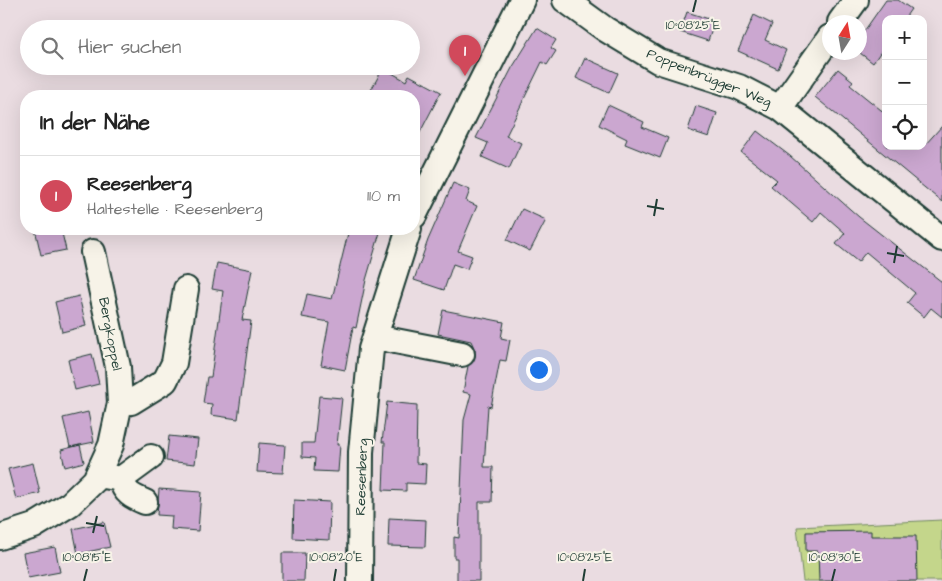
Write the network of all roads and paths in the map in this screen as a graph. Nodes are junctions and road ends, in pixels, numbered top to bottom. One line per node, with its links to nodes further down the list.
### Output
1 (522, 0): 7 (street)
2 (565, 0): 6 (street, Poppenbrügger Weg)
3 (856, 0): 4 (street)
4 (845, 15)
5 (822, 48): 6 (street)
6 (780, 108): 9 (street, Poppenbrügger Weg)
7 (420, 204)
8 (407, 235): 12 (street, Reesenberg)
9 (942, 239)
10 (93, 252): 14 (street, Bergkoppel)
11 (186, 289): 14 (street)
12 (375, 337): 13 (street); 20 (street, Reesenberg)
13 (462, 354)
14 (120, 402): 16 (street, Bergkoppel)
15 (151, 457): 17 (street)
16 (98, 475): 17 (street); 19 (street, Bergkoppel)
17 (121, 478): 18 (street)
18 (145, 502)
19 (0, 537)
20 (360, 581)

